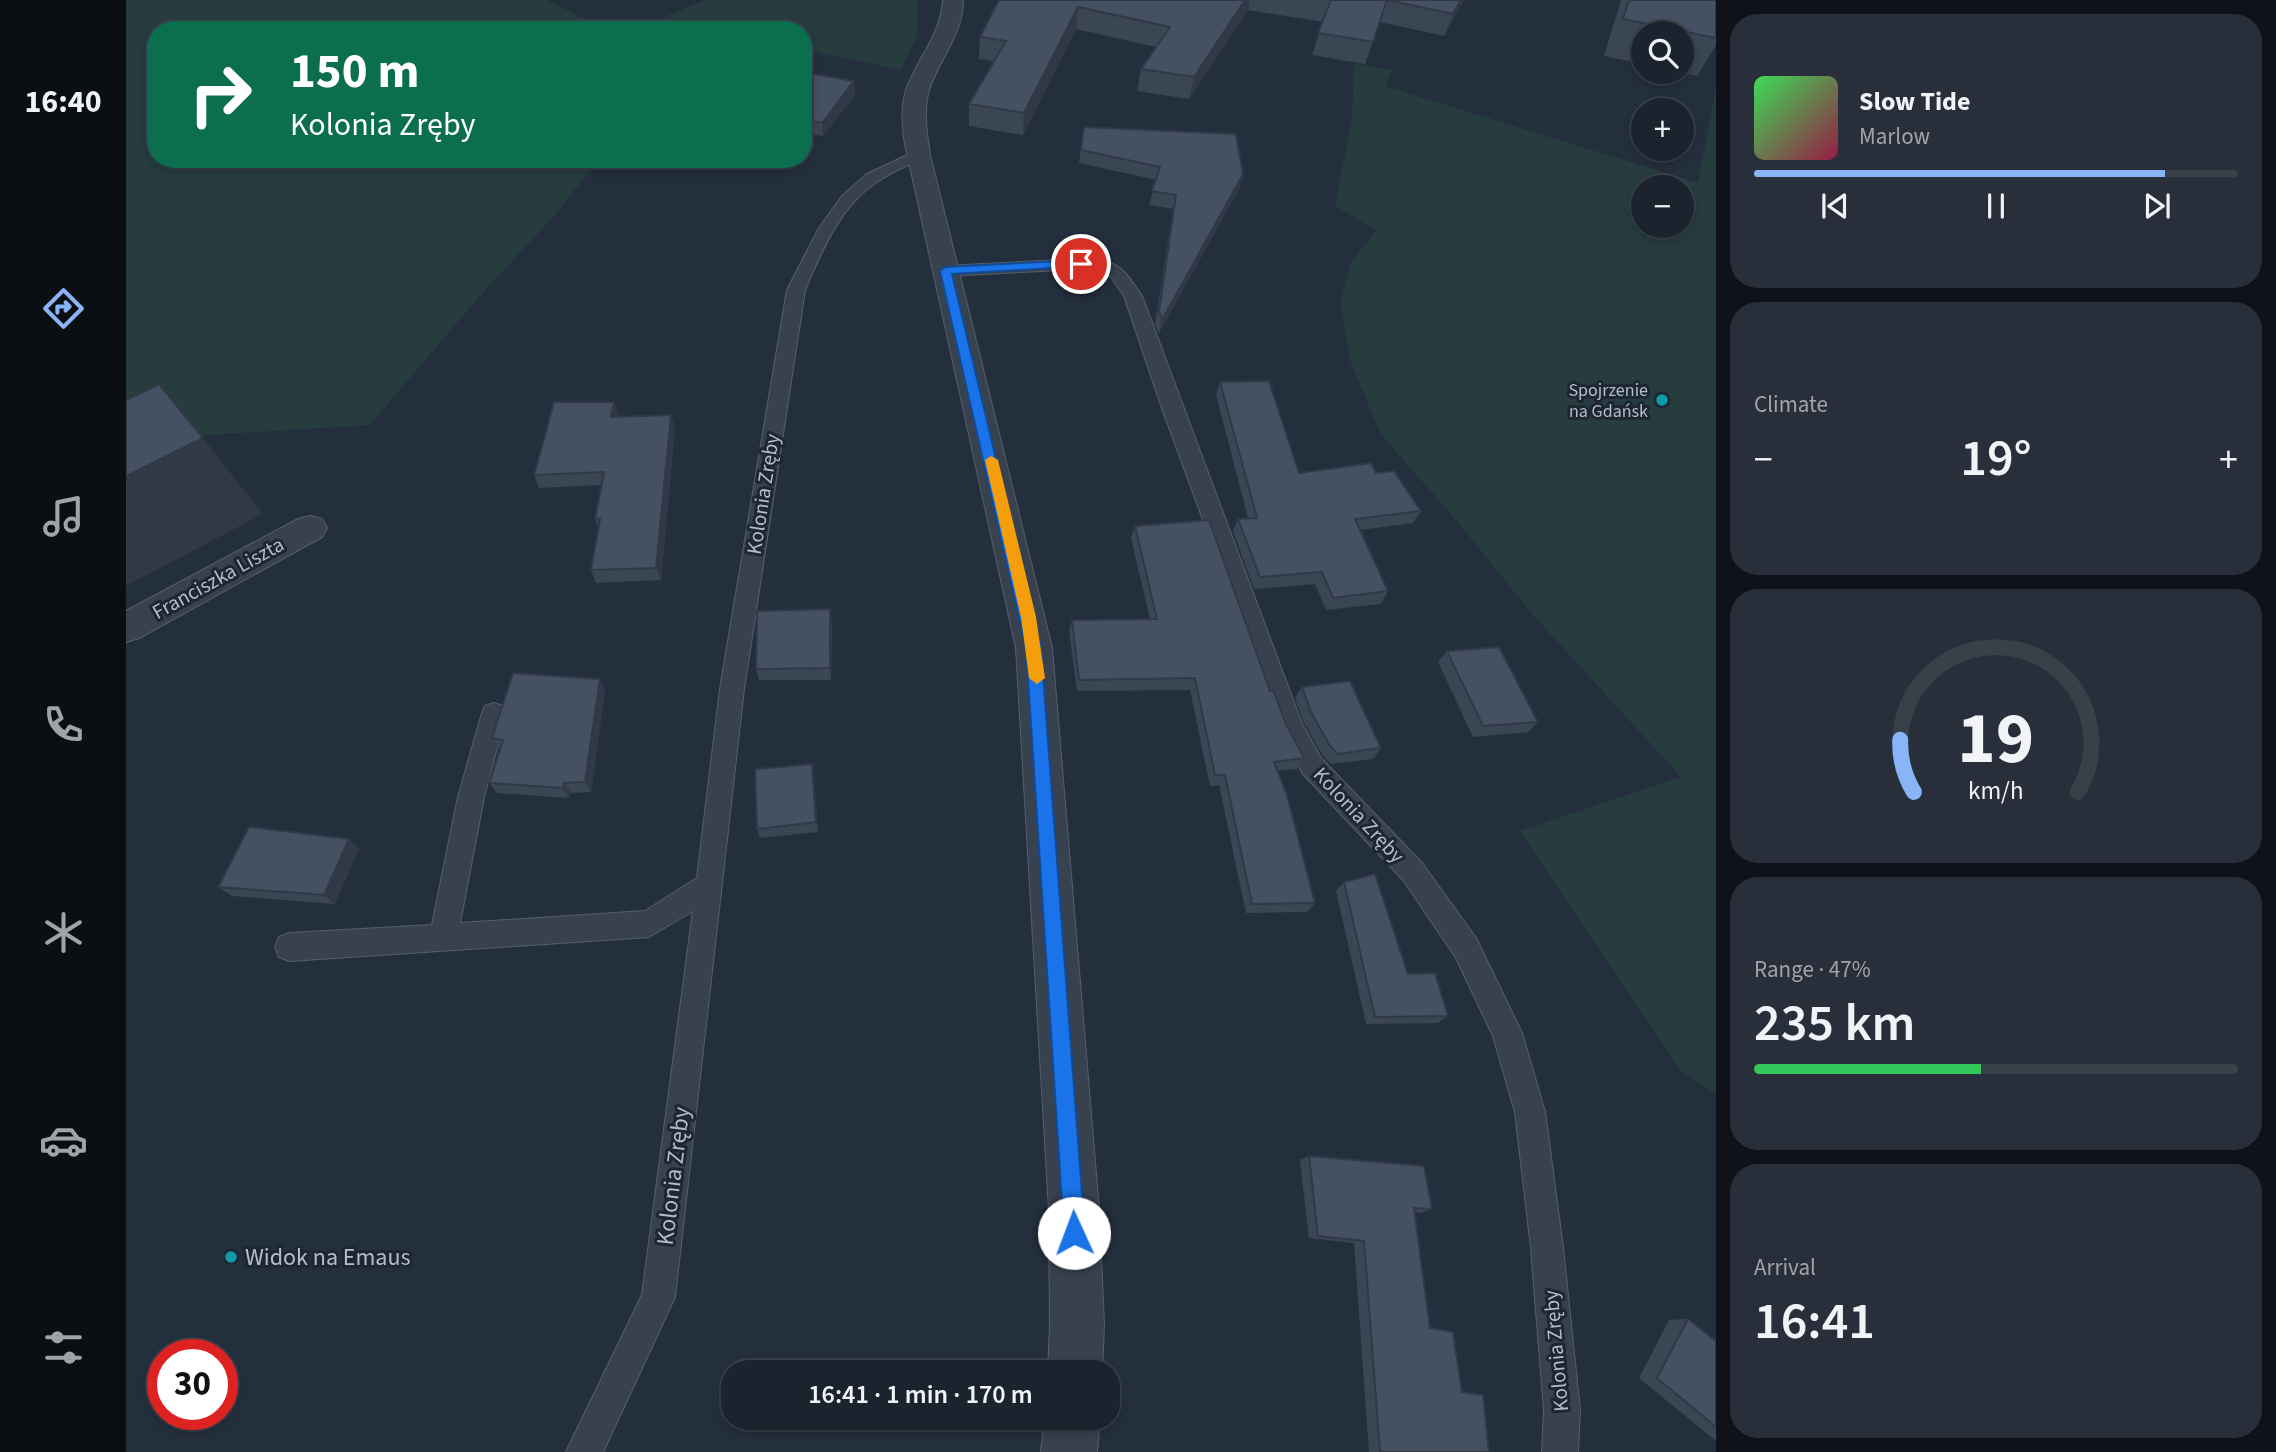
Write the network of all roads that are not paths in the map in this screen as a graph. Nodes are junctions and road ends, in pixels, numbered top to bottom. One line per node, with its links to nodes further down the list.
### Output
1 (953, 0): 2 (street)
2 (918, 155): 3 (street); 7 (lane, Kolonia Zręby)
3 (945, 271): 10 (street); 14 (lane, Kolonia Zręby)
4 (310, 528): 5 (street, Franciszka Liszta)
5 (126, 628)
6 (494, 713): 8 (lane)
7 (710, 885): 8 (lane); 12 (lane, Kolonia Zręby)
8 (443, 937): 9 (lane)
9 (289, 947)
10 (1076, 1360)
11 (1072, 1430): 13 (street)
12 (584, 1452)
13 (1069, 1452)
14 (1560, 1452)

